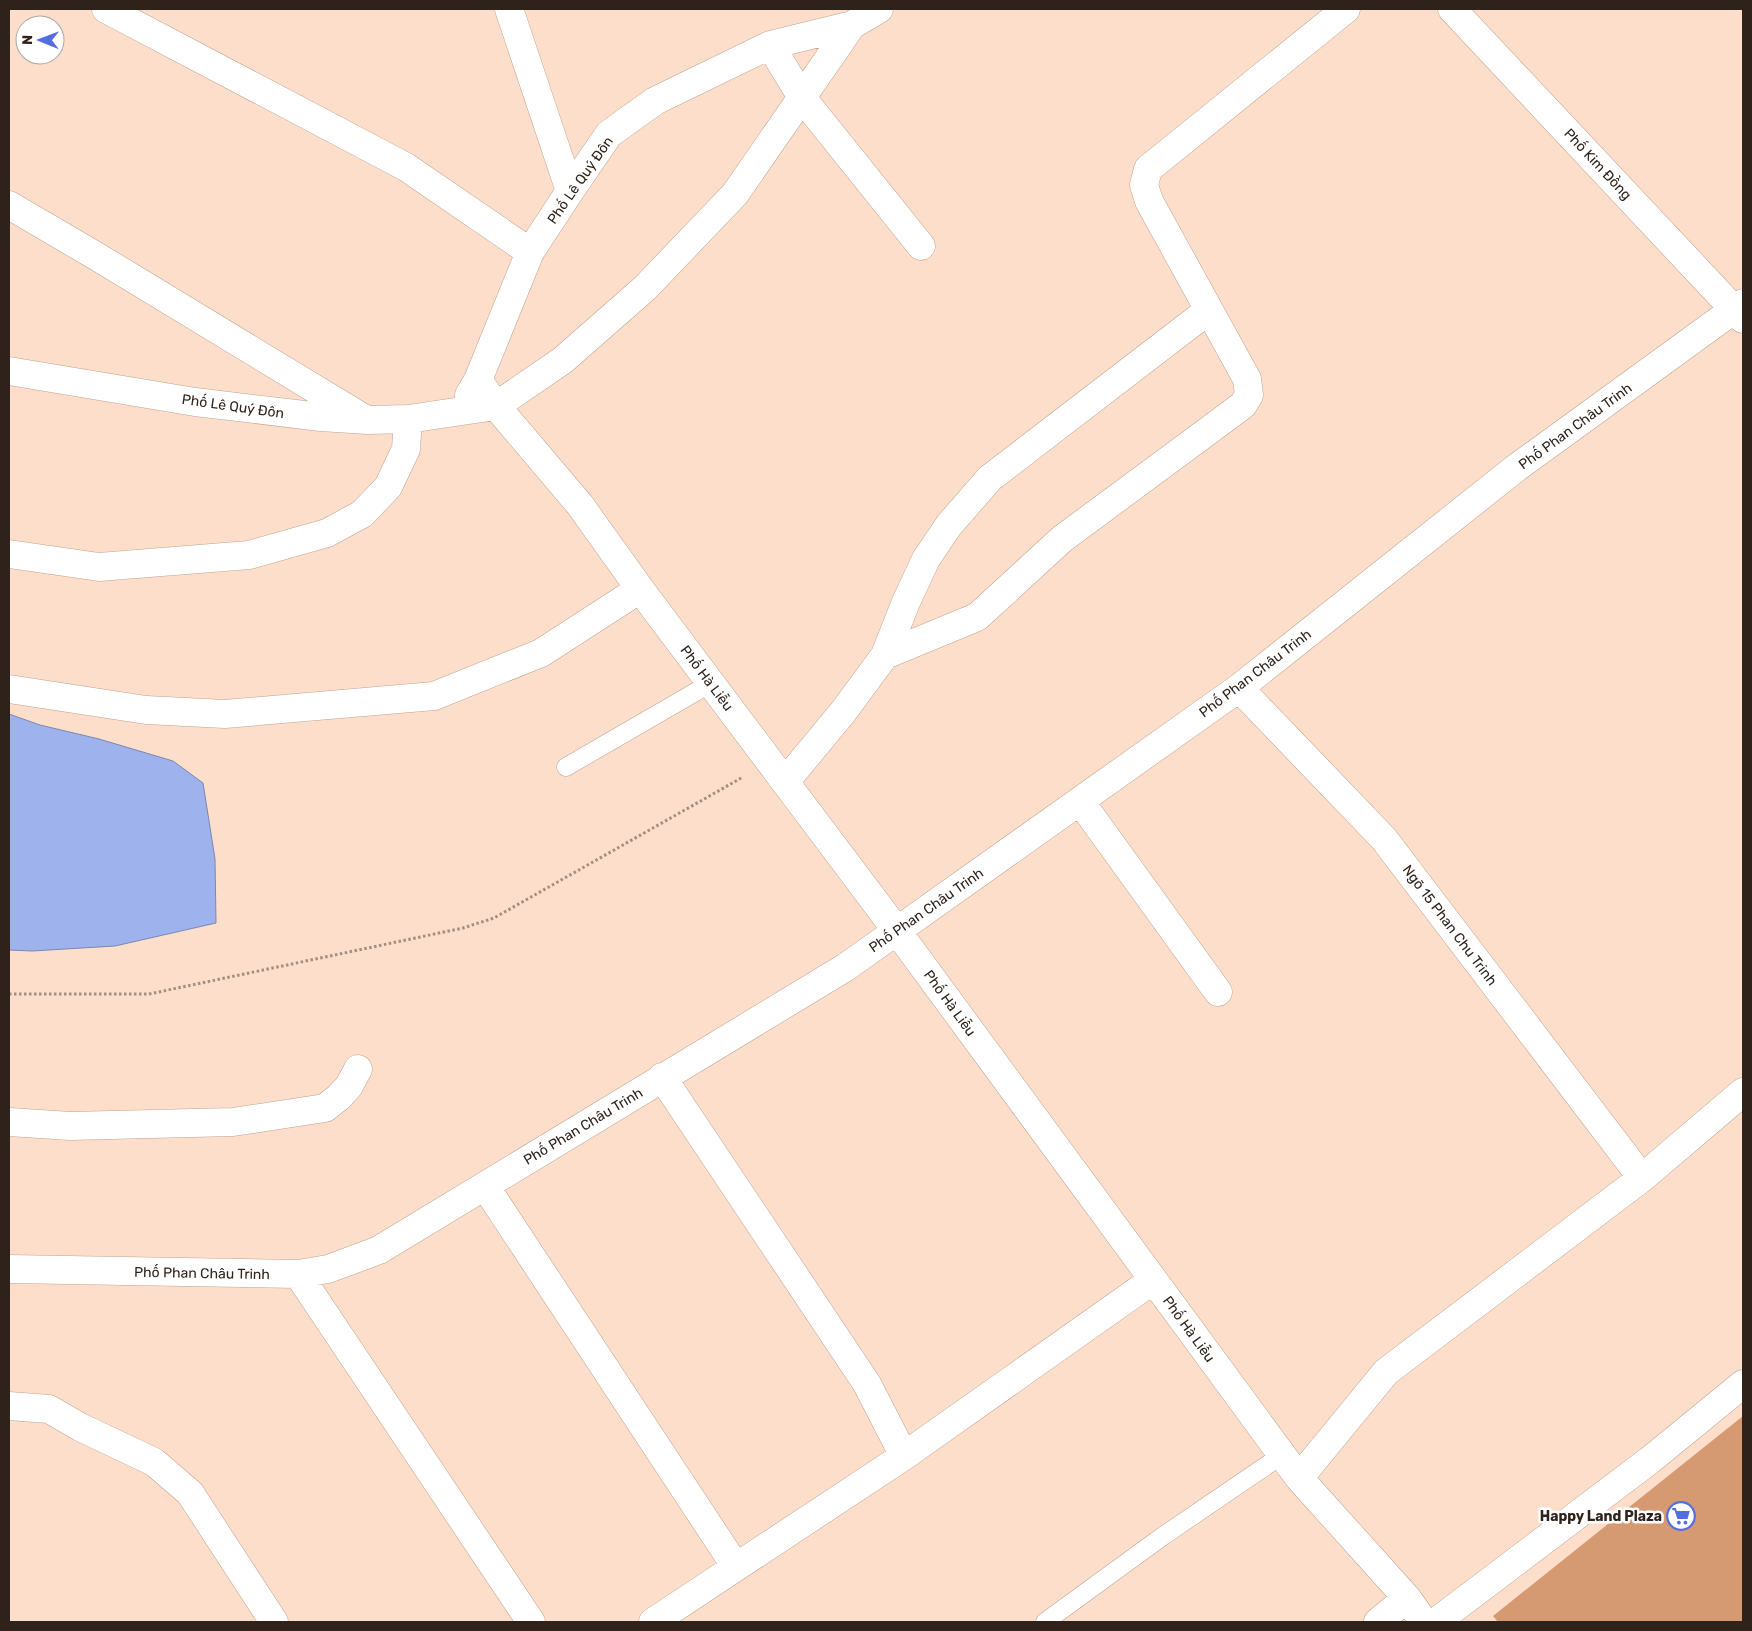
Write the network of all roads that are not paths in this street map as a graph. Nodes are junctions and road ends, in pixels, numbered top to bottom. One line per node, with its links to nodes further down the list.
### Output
1 (106, 9): 12 (street)
2 (509, 9): 9 (street)
3 (879, 9): 6 (street, Phố Lê Quý Đôn)
4 (1346, 9): 13 (street)
5 (1452, 9): 14 (street, Phố Kim Đồng)
6 (852, 25): 7 (street, Phố Lê Quý Đôn); 8 (street, Phố Lê Quý Đôn)
7 (770, 45): 8 (street); 9 (street, Phố Lê Quý Đôn)
8 (803, 99): 11 (street); 17 (street, Phố Lê Quý Đôn)
9 (570, 190): 12 (street, Phố Lê Quý Đôn)
10 (9, 205): 19 (street)
11 (920, 246)
12 (530, 252): 16 (street, Phố Lê Quý Đôn)
13 (1209, 310): 23 (street); 23 (street)
14 (1741, 311): 25 (street, Phố Phan Châu Trinh)
15 (9, 370): 19 (street, Phố Lê Quý Đôn)
16 (478, 380): 17 (street, Phố Hà Liễu); 18 (street, Phố Lê Quý Đôn)
17 (496, 406): 18 (street, Phố Lê Quý Đôn); 22 (street, Phố Hà Liễu)
18 (459, 412): 20 (street, Phố Lê Quý Đôn)
19 (367, 420): 20 (street, Phố Lê Quý Đôn)
20 (408, 420): 21 (street)
21 (9, 554)
22 (640, 589): 24 (street, Phố Hà Liễu); 26 (street)
23 (885, 655): 28 (street)
24 (711, 683): 27 (lane); 28 (street, Phố Hà Liễu)
25 (1239, 688): 29 (street, Phố Phan Châu Trinh); 36 (street, Ngõ 15 Phan Chu Trinh)
26 (9, 689)
27 (566, 767)
28 (778, 772): 30 (street, Phố Hà Liễu)
29 (1080, 801): 30 (street, Phố Phan Châu Trinh); 31 (street)
30 (897, 931): 33 (street, Phố Phan Châu Trinh); 40 (street, Phố Hà Liễu)
31 (1218, 992)
32 (358, 1069): 35 (street)
33 (662, 1077): 37 (street, Phố Phan Châu Trinh); 44 (street)
34 (1743, 1092): 36 (street)
35 (9, 1122)
36 (1642, 1178): 45 (street)
37 (485, 1186): 39 (street, Phố Phan Châu Trinh); 46 (street)
38 (9, 1269): 39 (street, Phố Phan Châu Trinh)
39 (298, 1274): 49 (street)
40 (1153, 1280): 43 (street, Phố Hà Liễu); 44 (street)
41 (1743, 1384): 54 (street)
42 (9, 1406): 48 (street)
43 (1282, 1455): 45 (street, Phố Hà Liễu); 51 (lane)
44 (904, 1456): 46 (street)
45 (1299, 1478): 47 (street, Phố Hà Liễu)
46 (736, 1567): 50 (street)
47 (1407, 1598): 52 (street); 53 (street, Phố Hà Liễu)
48 (274, 1622)
49 (531, 1622)
50 (653, 1622)
51 (1045, 1622)
52 (1378, 1622)
53 (1424, 1622)
54 (1436, 1622)

